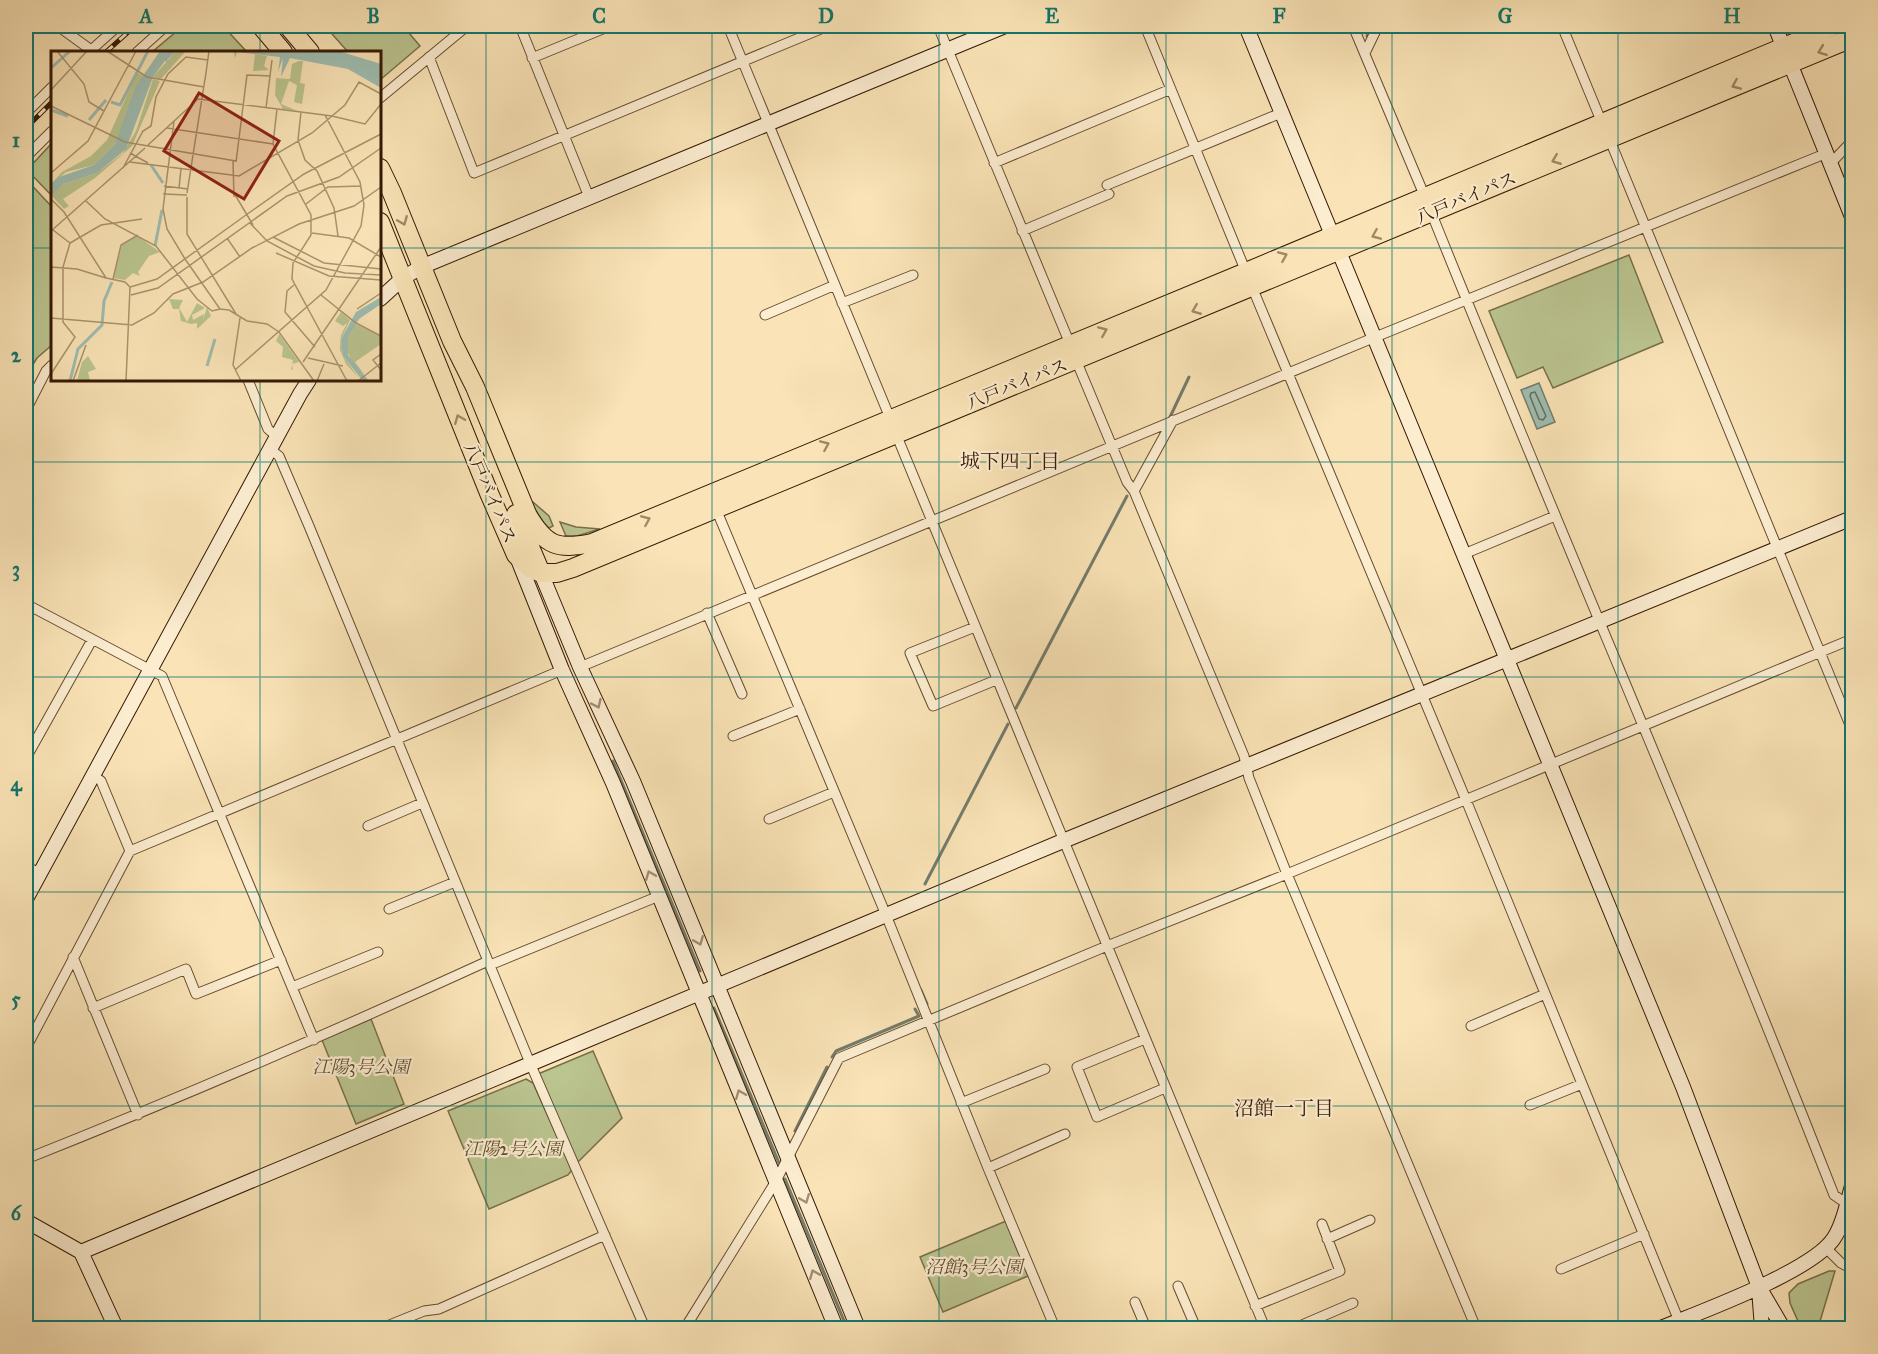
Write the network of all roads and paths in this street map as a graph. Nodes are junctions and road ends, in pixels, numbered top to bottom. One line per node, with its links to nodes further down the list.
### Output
1 (58, 26): 23 (street)
2 (118, 26): 23 (street)
3 (166, 26): 24 (street)
4 (261, 26): 25 (highway)
5 (288, 26): 26 (highway)
6 (467, 26): 28 (street)
7 (520, 26): 29 (street)
8 (610, 26): 29 (street)
9 (728, 26): 30 (street)
10 (828, 26): 30 (street)
11 (938, 26): 22 (street)
12 (1005, 26): 22 (street)
13 (1145, 26): 33 (street)
14 (1246, 26): 37 (street)
15 (1353, 26): 27 (street)
16 (1378, 26): 27 (street)
17 (1562, 26): 39 (street)
18 (1775, 26): 21 (street)
19 (1834, 26): 21 (highway, 八戸バイパス)
20 (1852, 38): 31 (highway, 八戸バイパス, one-way to 31)
21 (1783, 46): 31 (street); 39 (highway, 八戸バイパス)
22 (948, 50): 38 (street); 46 (street)
23 (90, 51)
24 (137, 51)
25 (282, 51)
26 (309, 51)
27 (1365, 53): 49 (street)
28 (429, 57): 34 (street); 41 (street)
29 (532, 57): 41 (street)
30 (743, 61): 38 (street); 41 (street)
31 (1790, 63): 39 (highway, 八戸バイパス, one-way to 39); 45 (street)
32 (51, 88): 35 (street)
33 (1171, 89): 43 (street); 46 (street)
34 (381, 97)
35 (29, 103): 36 (street)
36 (26, 113)
37 (1281, 113): 43 (street); 54 (street)
38 (769, 123): 48 (street); 59 (street)
39 (1606, 130): 49 (highway, 八戸バイパス); 52 (street)
40 (51, 132): 44 (street)
41 (563, 136): 48 (street)
42 (1852, 141): 45 (street)
43 (1196, 148): 53 (street); 58 (street)
44 (26, 157)
45 (1829, 158): 50 (street); 52 (street)
46 (994, 163): 53 (street)
47 (381, 170): 55 (highway, 八戸バイパス, one-way to 55)
48 (589, 197): 55 (street)
49 (1428, 205): 54 (highway, 八戸バイパス); 61 (street)
50 (1852, 217)
51 (381, 224): 57 (highway, 八戸バイパス)
52 (1646, 227): 61 (street); 82 (street)
53 (1022, 231): 66 (street)
54 (1336, 243): 58 (highway, 八戸バイパス); 64 (street)
55 (421, 267): 57 (street); 65 (highway, 八戸バイパス)
56 (913, 275): 62 (street)
57 (403, 278): 60 (street); 84 (highway, 八戸バイパス, one-way to 57)
58 (1249, 280): 66 (highway, 八戸バイパス); 68 (street)
59 (835, 285): 62 (street); 63 (street)
60 (382, 294)
61 (1467, 300): 64 (street); 78 (street)
62 (842, 303): 73 (street)
63 (765, 315)
64 (1373, 338): 68 (street); 83 (street)
65 (452, 341): 81 (highway, 八戸バイパス); 86 (highway)
66 (1073, 352): 73 (highway, 八戸バイパス); 75 (street)
67 (51, 366): 71 (street)
68 (1288, 373): 72 (street); 102 (street)
69 (248, 381): 74 (street)
70 (308, 381): 74 (street)
71 (26, 410)
72 (1173, 420): 75 (street); 76 (street)
73 (893, 426): 77 (highway, 八戸バイパス); 80 (street); 81 (highway, 八戸バイパス, one-way to 73)
74 (274, 443): 98 (street); 108 (street)
75 (1112, 446): 76 (street); 80 (street)
76 (1134, 491): 111 (street)
77 (716, 509): 85 (highway, 八戸バイパス); 87 (street)
78 (1555, 516): 83 (street); 91 (street)
79 (1852, 518): 82 (street)
80 (931, 520): 87 (street); 92 (street)
81 (591, 543): 86 (highway)
82 (1778, 549): 91 (street); 95 (street)
83 (1464, 554): 96 (street)
84 (516, 555): 86 (highway, 八戸バイパス); 99 (street)
85 (573, 568): 86 (highway, 八戸バイパス); 89 (street)
86 (541, 573): 89 (street); 103 (street)
87 (752, 594): 90 (street); 104 (street)
88 (26, 604): 94 (street)
89 (558, 611): 97 (street)
90 (707, 613): 97 (street); 101 (street)
91 (1598, 622): 96 (street); 105 (street)
92 (975, 627): 100 (street); 100 (street)
93 (1852, 639): 95 (street)
94 (92, 640): 98 (street); 109 (street)
95 (1820, 652): 105 (street); 106 (street)
96 (1508, 660): 102 (street); 110 (street)
97 (580, 667): 134 (street, one-way to 134)
98 (151, 670): 112 (street); 116 (street)
99 (562, 670): 103 (street); 108 (street)
100 (996, 680): 119 (street)
101 (742, 694)
102 (1421, 694): 111 (street); 114 (street)
103 (575, 700): 125 (street, one-way to 103)
104 (800, 709): 107 (street); 113 (street)
105 (1642, 726): 110 (street); 157 (street)
106 (1852, 730)
107 (733, 736)
108 (396, 741): 115 (street); 116 (street)
109 (26, 758)
110 (1551, 764): 114 (street); 169 (street)
111 (1246, 766): 119 (street); 123 (street)
112 (93, 775): 120 (street); 122 (street)
113 (834, 792): 117 (street); 128 (street)
114 (1466, 800): 123 (street); 137 (street)
115 (422, 803): 118 (street); 124 (street)
116 (219, 813): 120 (street); 132 (street)
117 (770, 819)
118 (368, 826)
119 (1064, 841): 128 (street); 129 (street)
120 (130, 851): 131 (street)
121 (26, 866): 122 (street)
122 (39, 873): 126 (street)
123 (1287, 874): 129 (street); 185 (street)
124 (454, 882): 127 (street); 133 (street)
125 (659, 896): 133 (street); 136 (street)
126 (26, 898)
127 (389, 909)
128 (886, 915): 134 (street); 139 (street)
129 (1107, 946): 139 (street); 141 (street)
130 (378, 952): 135 (street)
131 (73, 957): 138 (street); 143 (street)
132 (281, 960): 135 (street); 138 (street)
133 (489, 963): 142 (street); 144 (street)
134 (717, 986): 136 (street); 152 (street)
135 (292, 987): 142 (street)
136 (698, 993): 144 (street); 155 (street, one-way to 136)
137 (1545, 994): 140 (street); 146 (street)
138 (93, 1008): 150 (street)
139 (928, 1021): 148 (street); 152 (street)
140 (1471, 1026)
141 (1145, 1039): 147 (street); 147 (street)
142 (314, 1040): 150 (street)
143 (26, 1048)
144 (530, 1063): 162 (street); 165 (street)
145 (1045, 1069): 148 (street)
146 (1582, 1084): 149 (street); 161 (street)
147 (1165, 1088): 172 (street)
148 (961, 1103): 154 (street)
149 (1530, 1105)
150 (138, 1115): 153 (street)
151 (1065, 1134): 154 (street)
152 (788, 1157): 155 (street); 179 (street, one-way to 179)
153 (26, 1159)
154 (987, 1167): 180 (street)
155 (776, 1181): 177 (street); 178 (street, one-way to 155)
156 (1852, 1186): 157 (street)
157 (1847, 1204): 164 (street)
158 (1370, 1220): 163 (street)
159 (26, 1221): 165 (street)
160 (1322, 1224): 163 (street)
161 (1644, 1234): 166 (street); 173 (street)
162 (605, 1235): 175 (street); 176 (street)
163 (1328, 1239): 172 (street)
164 (1826, 1248): 167 (street); 169 (street)
165 (81, 1252): 174 (street)
166 (1562, 1269)
167 (1852, 1269)
168 (1178, 1286): 182 (street)
169 (1759, 1287): 173 (street); 187 (street); 188 (street)
170 (1135, 1302): 181 (street)
171 (1353, 1304): 184 (street)
172 (1256, 1306): 183 (street)
173 (1679, 1321): 186 (street)
174 (116, 1329)
175 (382, 1329)
176 (645, 1329)
177 (685, 1329)
178 (836, 1329)
179 (858, 1329)
180 (1055, 1329)
181 (1146, 1329)
182 (1196, 1329)
183 (1265, 1329)
184 (1295, 1329)
185 (1476, 1329)
186 (1661, 1329)
187 (1762, 1329)
188 (1783, 1329)

